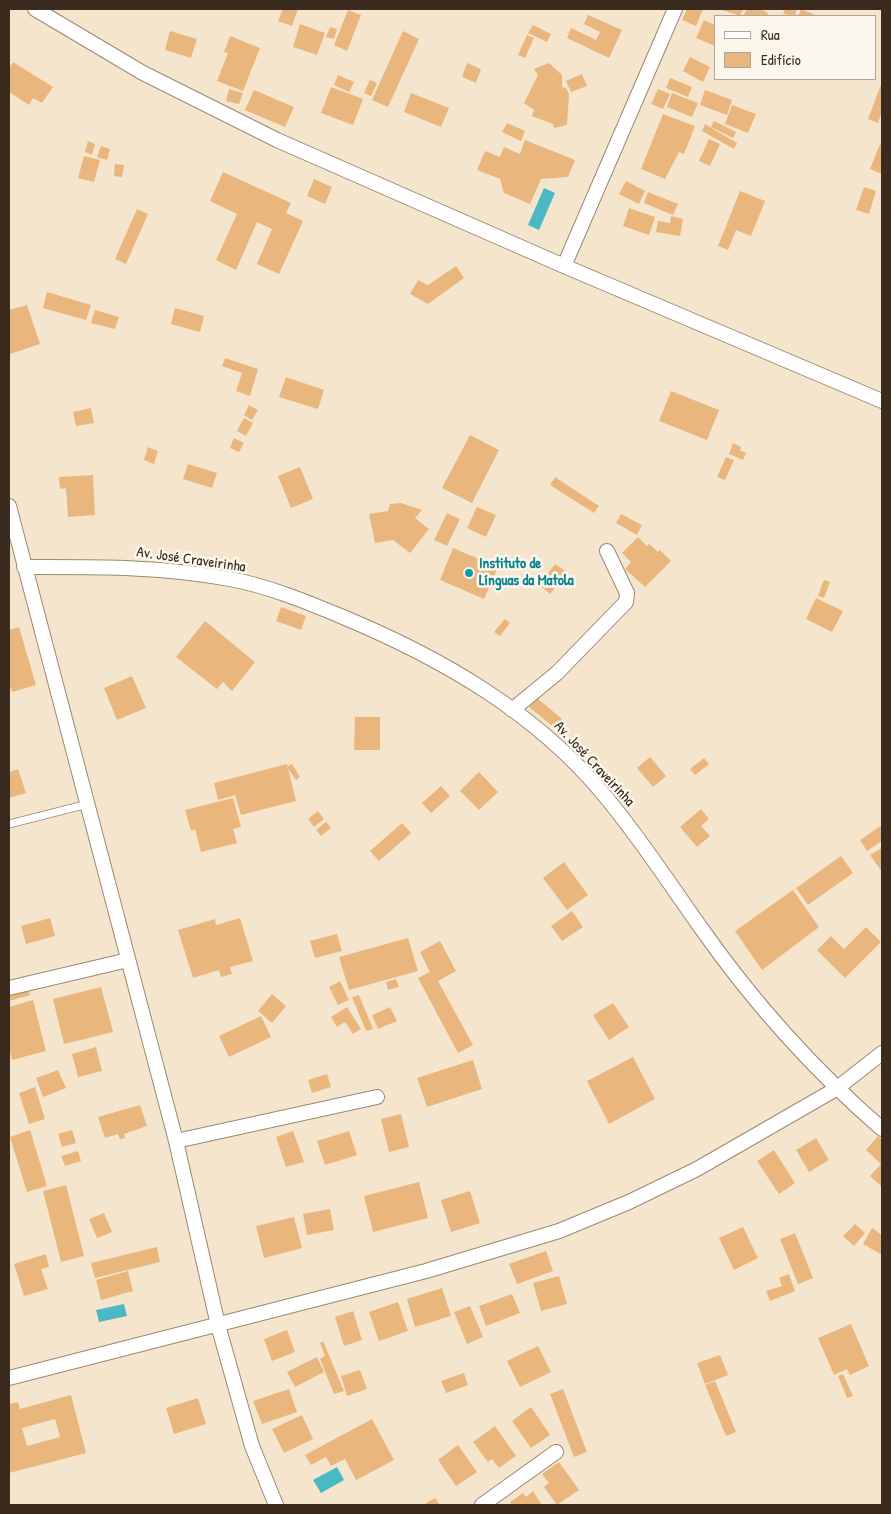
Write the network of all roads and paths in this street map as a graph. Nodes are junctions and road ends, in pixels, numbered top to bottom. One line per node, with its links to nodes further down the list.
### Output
1 (35, 9): 3 (street)
2 (675, 9): 3 (street)
3 (564, 266): 4 (street)
4 (882, 401)
5 (9, 506): 7 (street)
6 (607, 551): 8 (street)
7 (24, 567): 8 (street, Av. José Craveirinha); 9 (street)
8 (512, 710): 14 (street, Av. José Craveirinha)
9 (89, 804): 10 (lane); 11 (street)
10 (9, 824)
11 (128, 960): 12 (street); 17 (street)
12 (9, 988)
13 (882, 1053): 14 (street)
14 (836, 1089): 16 (street, Av. José Craveirinha); 18 (street)
15 (377, 1097): 17 (street)
16 (882, 1129)
17 (176, 1141): 18 (street)
18 (218, 1325): 19 (street); 21 (street)
19 (9, 1378)
20 (556, 1452): 22 (street)
21 (276, 1505)
22 (482, 1505)

